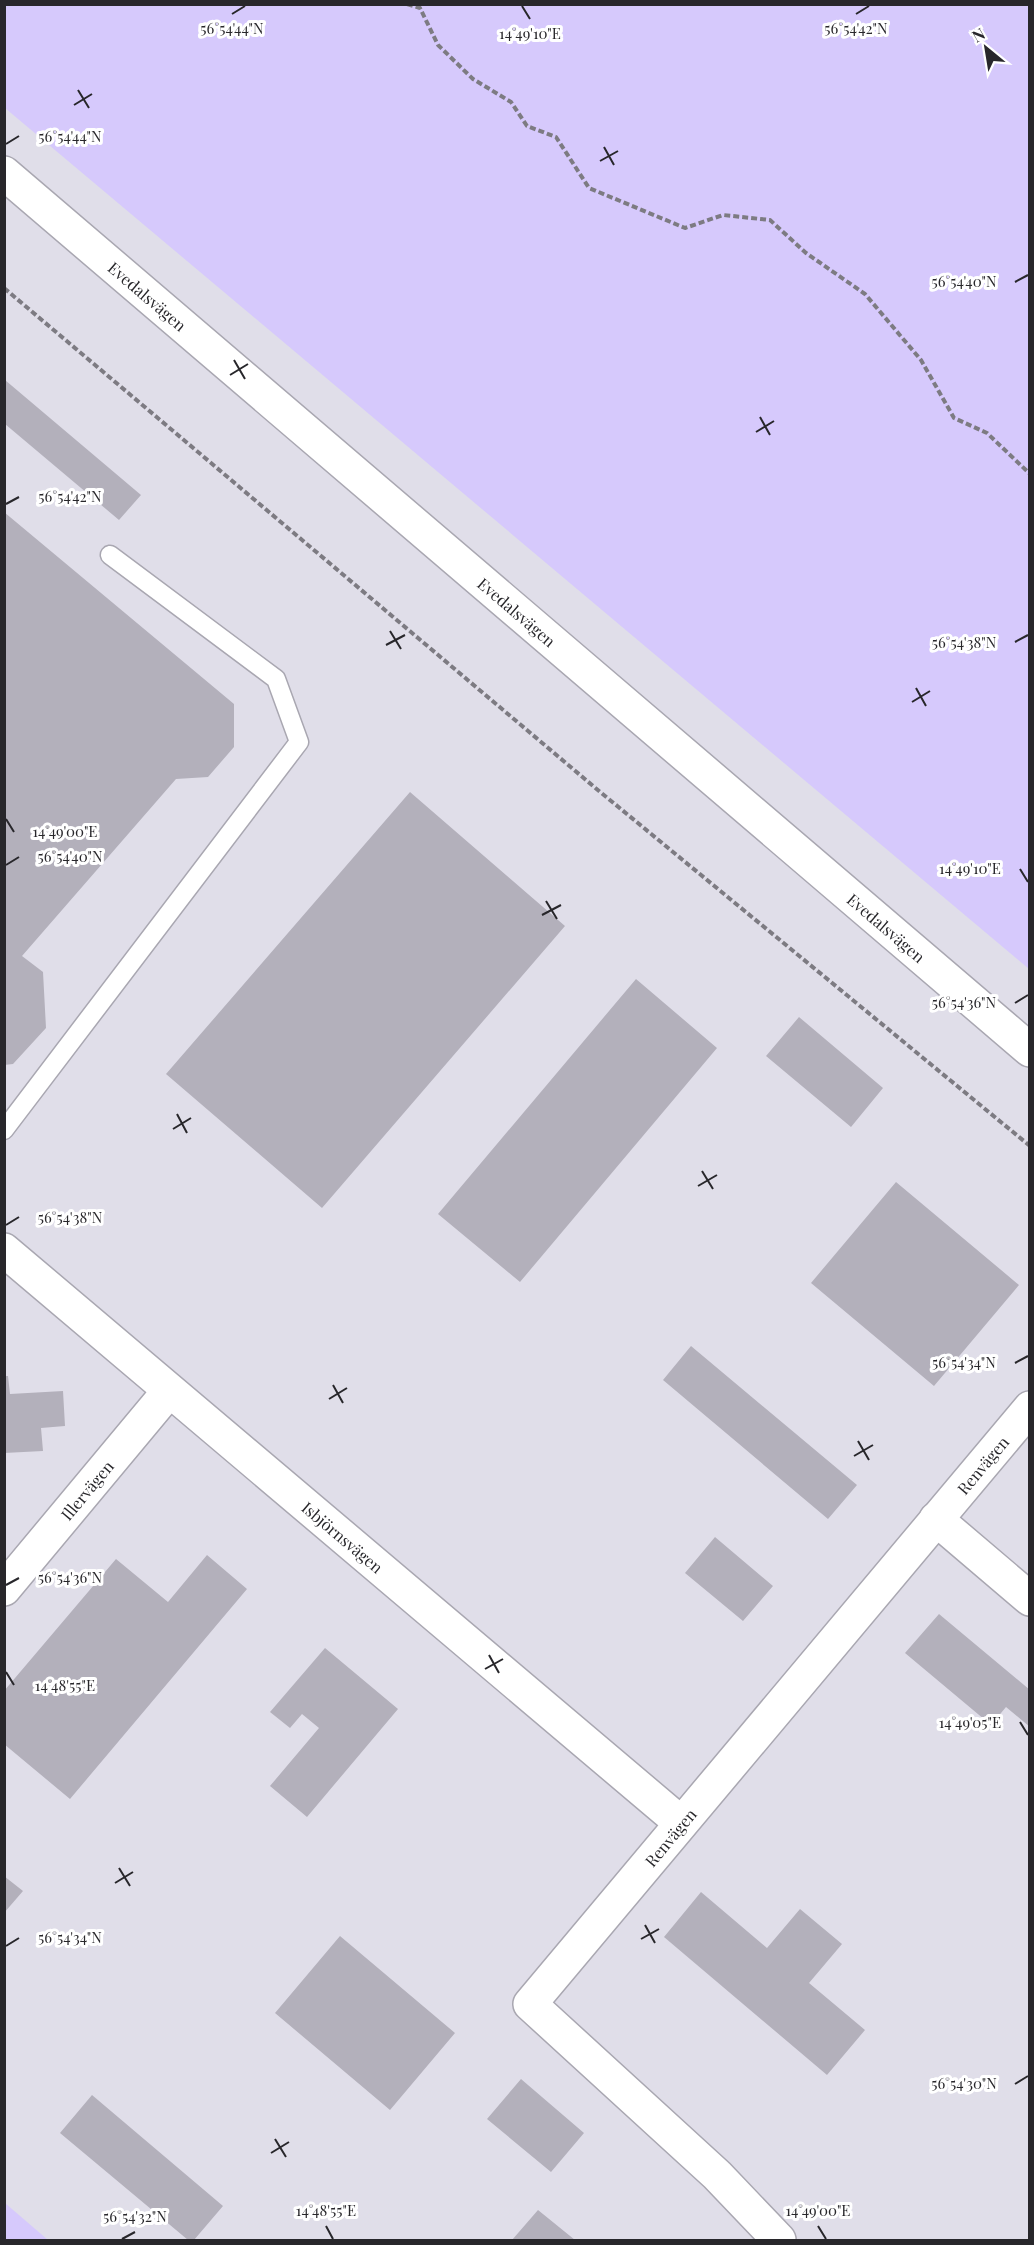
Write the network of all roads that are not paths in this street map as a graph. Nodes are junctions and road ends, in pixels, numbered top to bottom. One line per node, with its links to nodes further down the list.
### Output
1 (4, 173): 3 (street, Evedalsvägen)
2 (111, 555): 4 (lane)
3 (1029, 1050)
4 (4, 1130)
5 (4, 1251): 6 (street, Isbjörnsvägen)
6 (169, 1391): 9 (street, Illervägen); 11 (street, Isbjörnsvägen)
7 (1029, 1408): 8 (street, Renvägen)
8 (936, 1519): 10 (street); 11 (street, Renvägen)
9 (4, 1589)
10 (1029, 1599)
11 (681, 1823): 12 (street, Renvägen)
12 (779, 2241)

